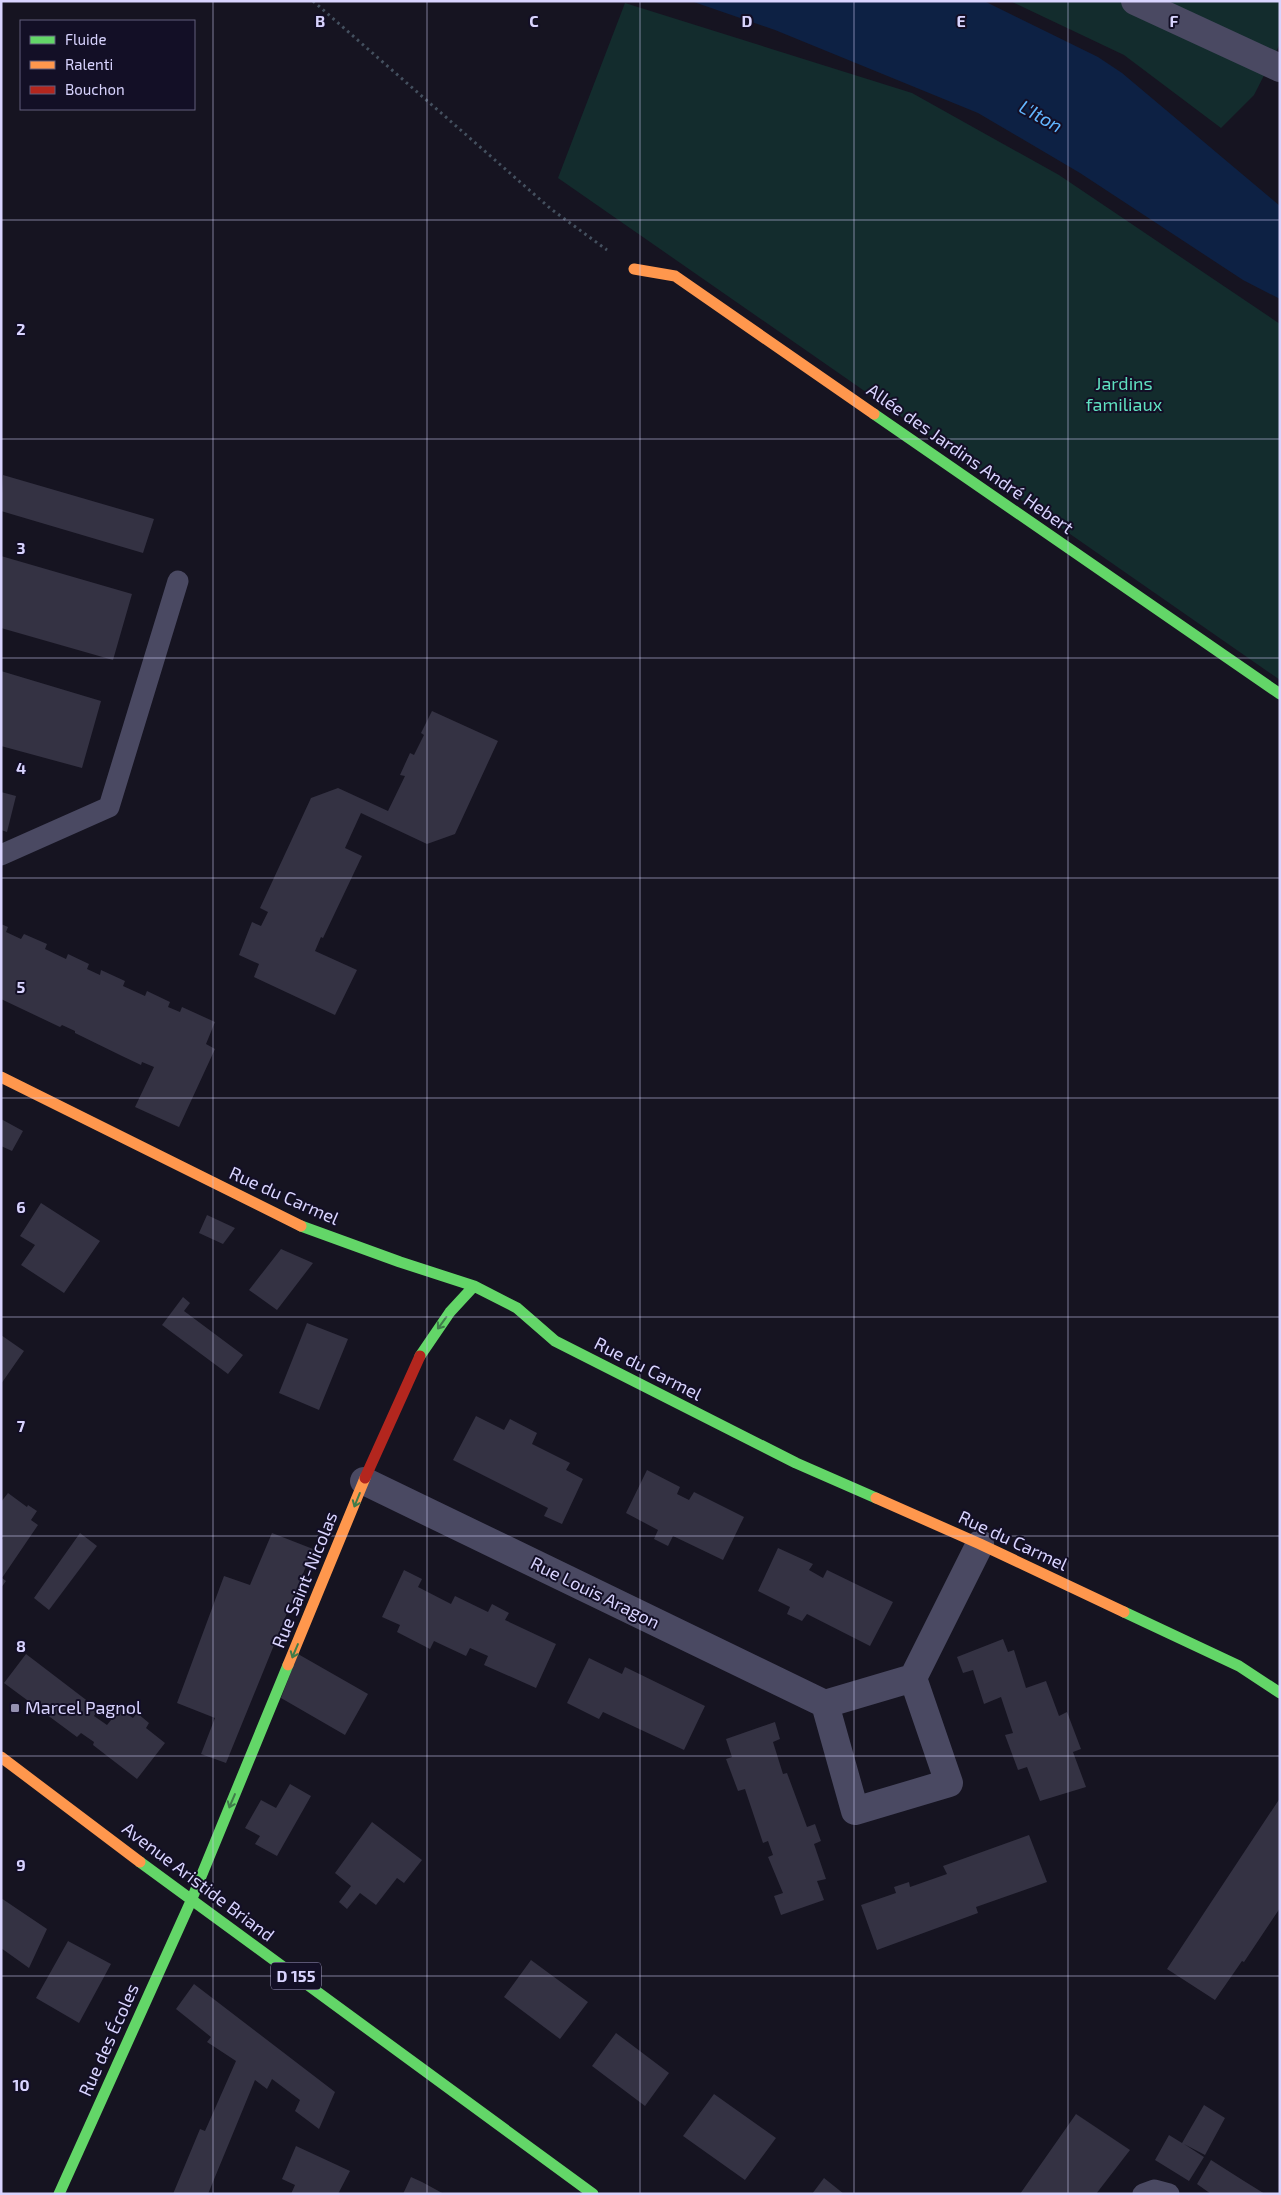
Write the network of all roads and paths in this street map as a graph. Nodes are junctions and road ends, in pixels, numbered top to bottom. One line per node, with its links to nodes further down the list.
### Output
1 (312, 1): 4 (path)
2 (1135, 1): 3 (street)
3 (1280, 68)
4 (634, 269): 6 (street, Allée des Jardins André Hebert)
5 (178, 582): 7 (lane)
6 (1280, 694)
7 (1, 855)
8 (1, 1077): 9 (street, Rue du Carmel)
9 (474, 1286): 10 (street, Rue Saint-Nicolas, one-way to 10); 11 (street, Rue du Carmel)
10 (364, 1481): 14 (street, Rue Louis Aragon); 16 (street, Rue Saint-Nicolas, one-way to 16)
11 (980, 1544): 12 (street); 13 (street, Rue du Carmel)
12 (914, 1678): 14 (street); 14 (street)
13 (1280, 1694)
14 (826, 1704)
15 (1, 1757): 16 (street, Avenue Aristide Briand / D 155)
16 (191, 1901): 17 (street, Rue des Écoles); 18 (street, Avenue Aristide Briand / D 155)
17 (59, 2194)
18 (593, 2194)
19 (1143, 2194): 20 (lane)
20 (1169, 2194)

